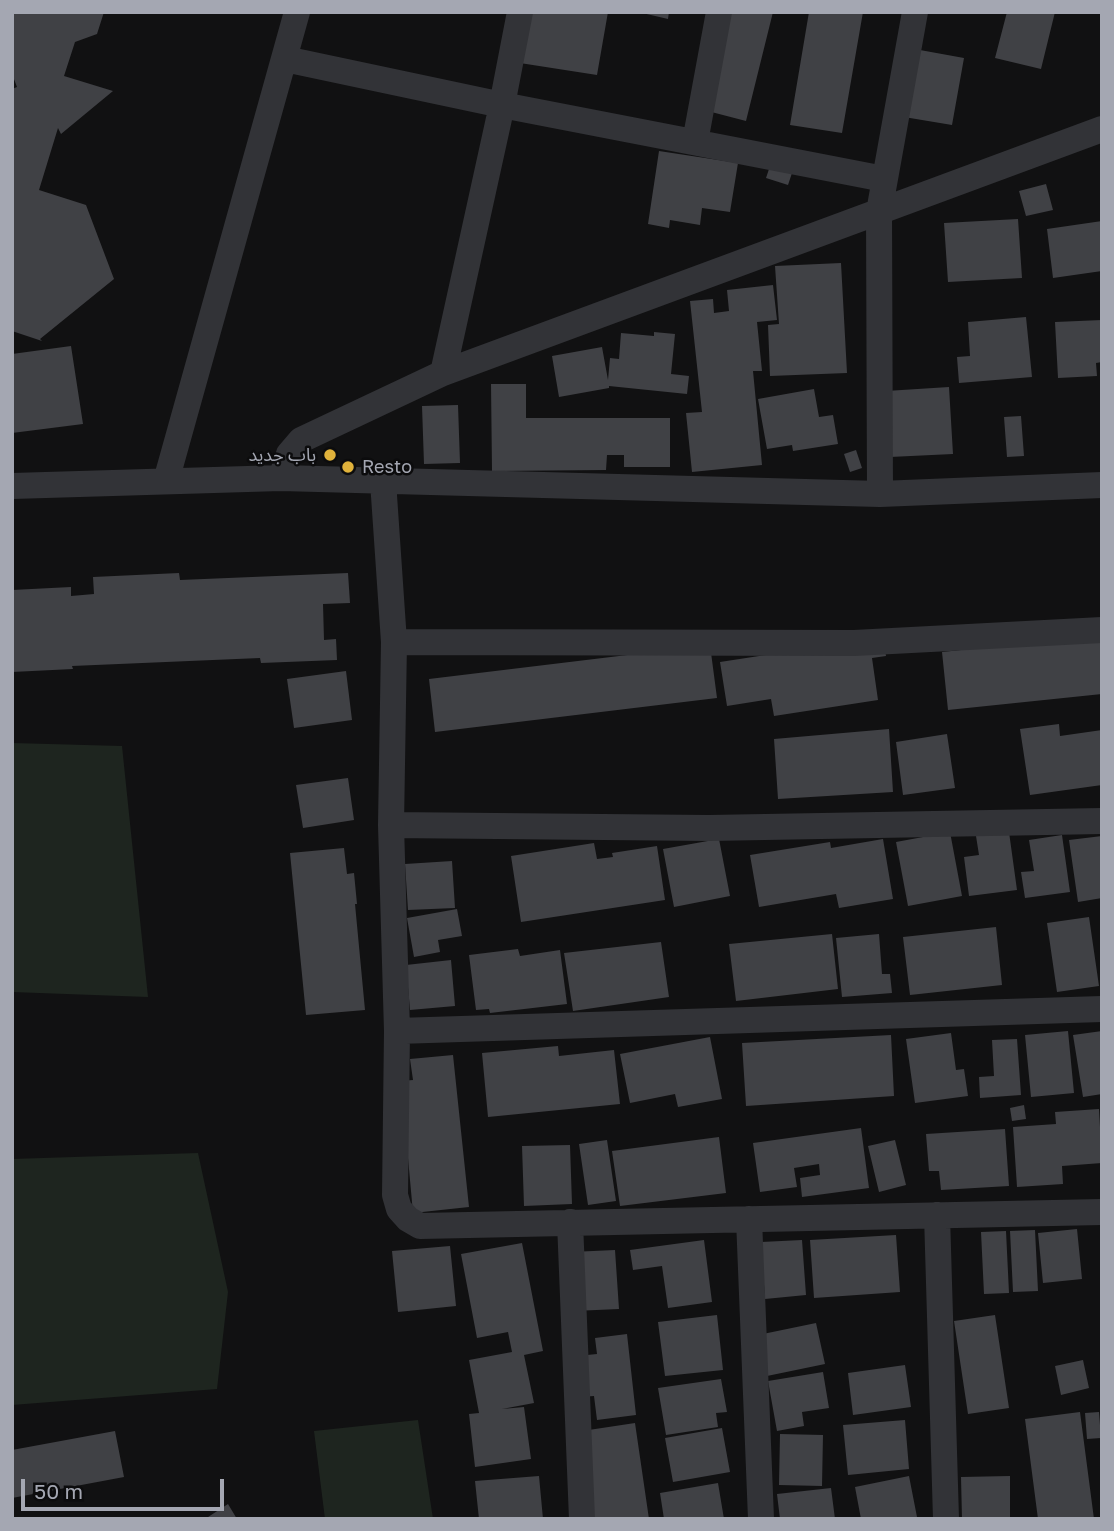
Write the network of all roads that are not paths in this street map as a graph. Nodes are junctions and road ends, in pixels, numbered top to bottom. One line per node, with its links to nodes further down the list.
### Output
1 (296, 12): 5 (street)
2 (520, 12): 6 (street)
3 (719, 12): 8 (street)
4 (915, 12): 9 (street)
5 (285, 59): 6 (street); 13 (street)
6 (502, 105): 8 (street); 11 (street)
7 (1102, 130): 10 (street)
8 (695, 142): 9 (street)
9 (884, 178): 10 (street)
10 (879, 212): 11 (street); 17 (street)
11 (443, 373): 12 (street)
12 (281, 478): 13 (street); 14 (street)
13 (166, 481): 16 (street)
14 (383, 481): 17 (street); 19 (street)
15 (1102, 485): 17 (street)
16 (12, 486)
17 (880, 494)
18 (1102, 630): 19 (street)
19 (394, 642): 21 (street)
20 (1102, 821): 21 (street)
21 (391, 825): 23 (street)
22 (1102, 1009): 23 (street)
23 (397, 1031): 27 (street)
24 (1102, 1212): 25 (street)
25 (937, 1215): 26 (street); 30 (street)
26 (749, 1219): 27 (street); 29 (street)
27 (570, 1222): 28 (street)
28 (582, 1519)
29 (761, 1519)
30 (946, 1519)

